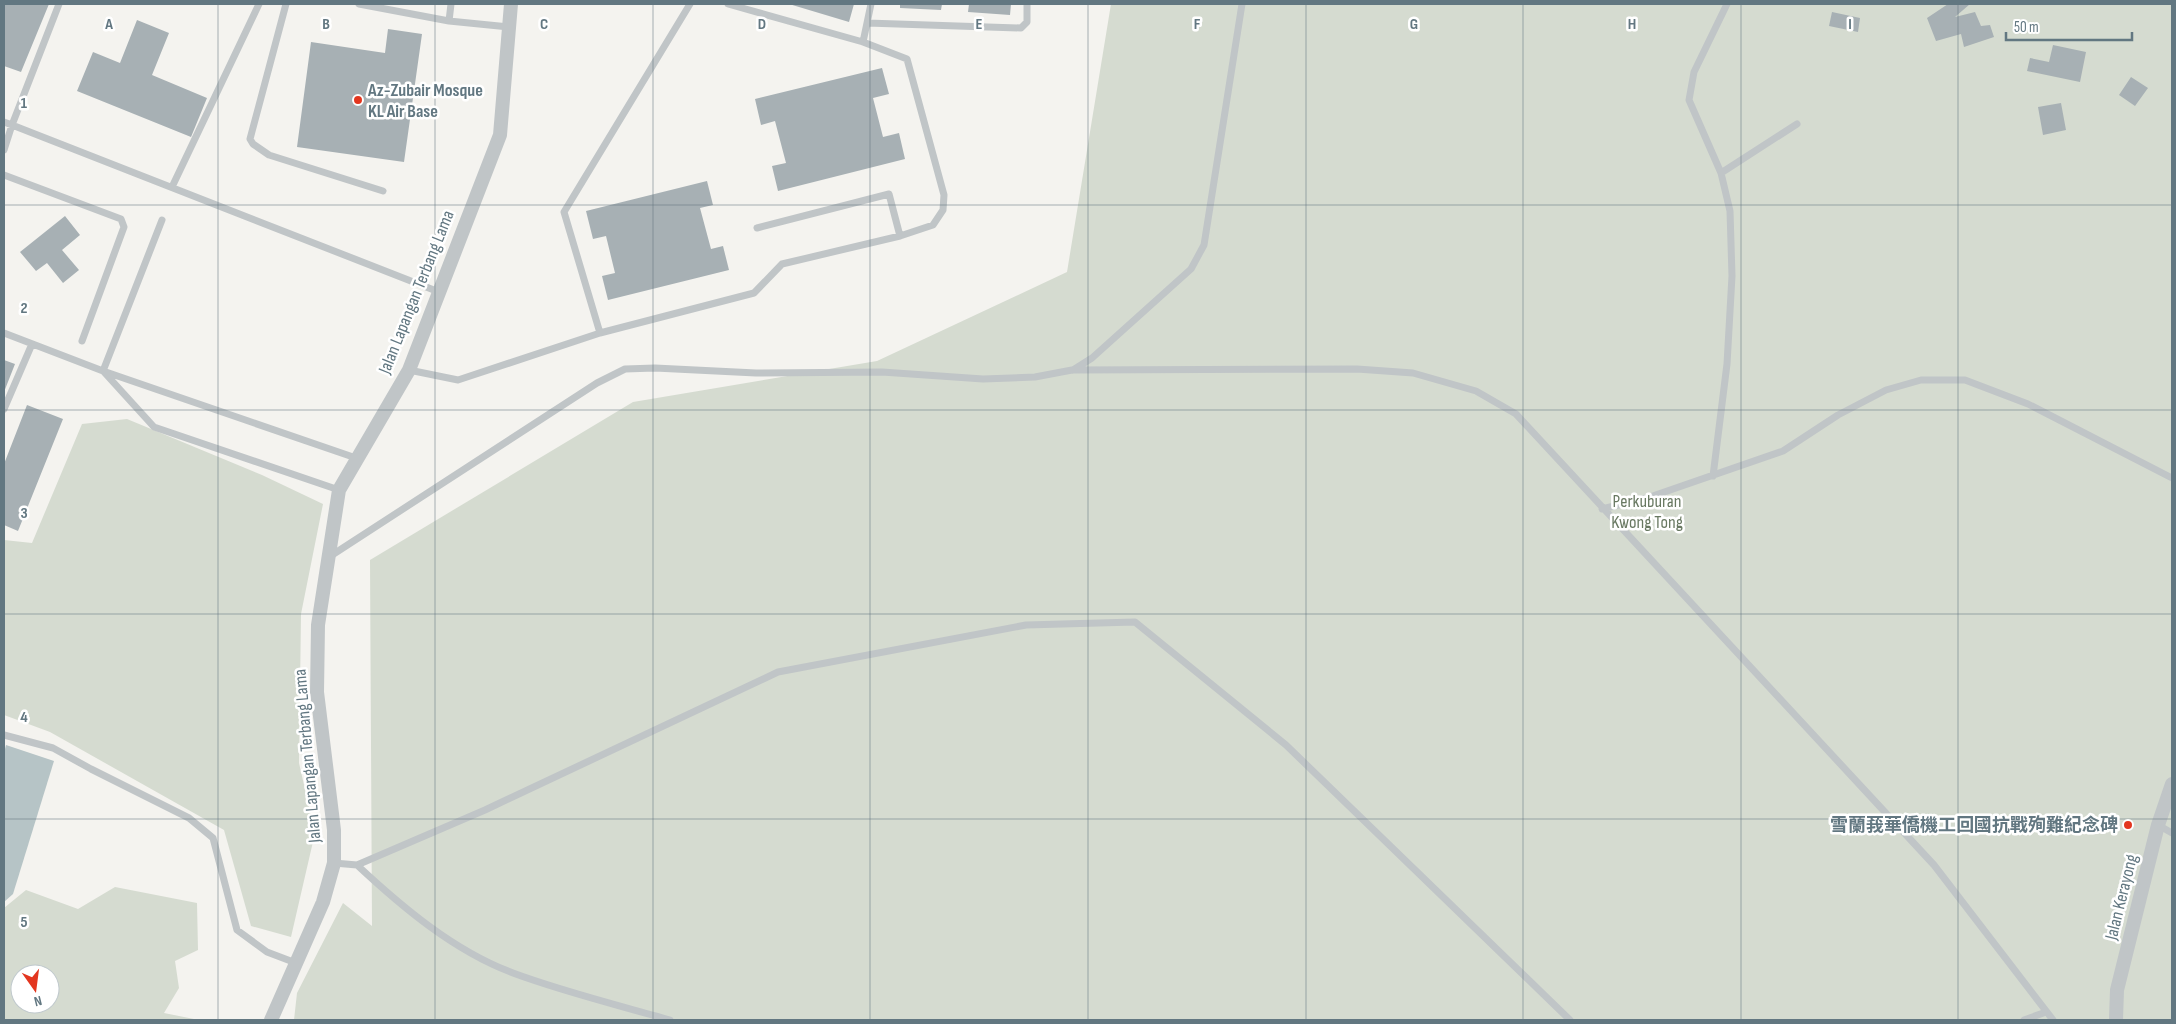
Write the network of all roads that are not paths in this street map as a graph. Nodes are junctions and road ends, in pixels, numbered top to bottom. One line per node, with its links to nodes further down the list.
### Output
1 (59, 4): 19 (lane)
2 (259, 4): 23 (lane)
3 (286, 4): 24 (lane)
4 (359, 4): 13 (lane)
5 (451, 4): 13 (lane)
6 (511, 4): 15 (street, Jalan Lapangan Terbang Lama)
7 (690, 4): 30 (lane)
8 (728, 4): 16 (lane)
9 (871, 4): 14 (lane)
10 (1027, 4): 14 (lane)
11 (1242, 4): 34 (lane)
12 (1727, 4): 21 (lane)
13 (449, 21): 15 (lane)
14 (867, 23): 16 (lane)
15 (509, 27): 28 (street, Jalan Lapangan Terbang Lama)
16 (863, 42): 27 (lane)
17 (4, 122): 19 (lane)
18 (1797, 124): 21 (lane)
19 (12, 125): 20 (lane); 23 (lane)
20 (4, 150)
21 (1721, 173): 38 (lane)
22 (4, 175): 31 (lane)
23 (172, 187): 28 (lane)
24 (383, 191)
25 (162, 220): 35 (lane)
26 (757, 228): 27 (lane)
27 (900, 236): 30 (lane)
28 (439, 292): 33 (street, Jalan Lapangan Terbang Lama)
29 (4, 333): 32 (lane)
30 (600, 333): 33 (lane)
31 (82, 341)
32 (32, 344): 35 (lane); 36 (lane)
33 (409, 370): 37 (street, Jalan Lapangan Terbang Lama)
34 (1072, 370): 41 (lane); 42 (lane)
35 (103, 371): 37 (lane); 40 (lane)
36 (4, 409)
37 (356, 458): 40 (street, Jalan Lapangan Terbang Lama)
38 (1712, 476): 39 (lane); 41 (lane)
39 (2172, 478)
40 (339, 490): 42 (street, Jalan Lapangan Terbang Lama)
41 (1602, 509): 50 (lane)
42 (328, 557): 47 (street, Jalan Lapangan Terbang Lama)
43 (4, 735): 49 (lane)
44 (2172, 784): 45 (street, Jalan Kerayong)
45 (2158, 825): 46 (lane); 56 (street, Jalan Kerayong)
46 (2172, 833)
47 (334, 863): 48 (lane); 49 (street, Jalan Lapangan Terbang Lama)
48 (356, 865): 52 (lane); 53 (lane)
49 (296, 963): 51 (street, Jalan Lapangan Terbang Lama)
50 (2046, 1012): 54 (lane); 55 (lane)
51 (271, 1020)
52 (670, 1020)
53 (1570, 1020)
54 (2024, 1020)
55 (2053, 1020)
56 (2116, 1020)

